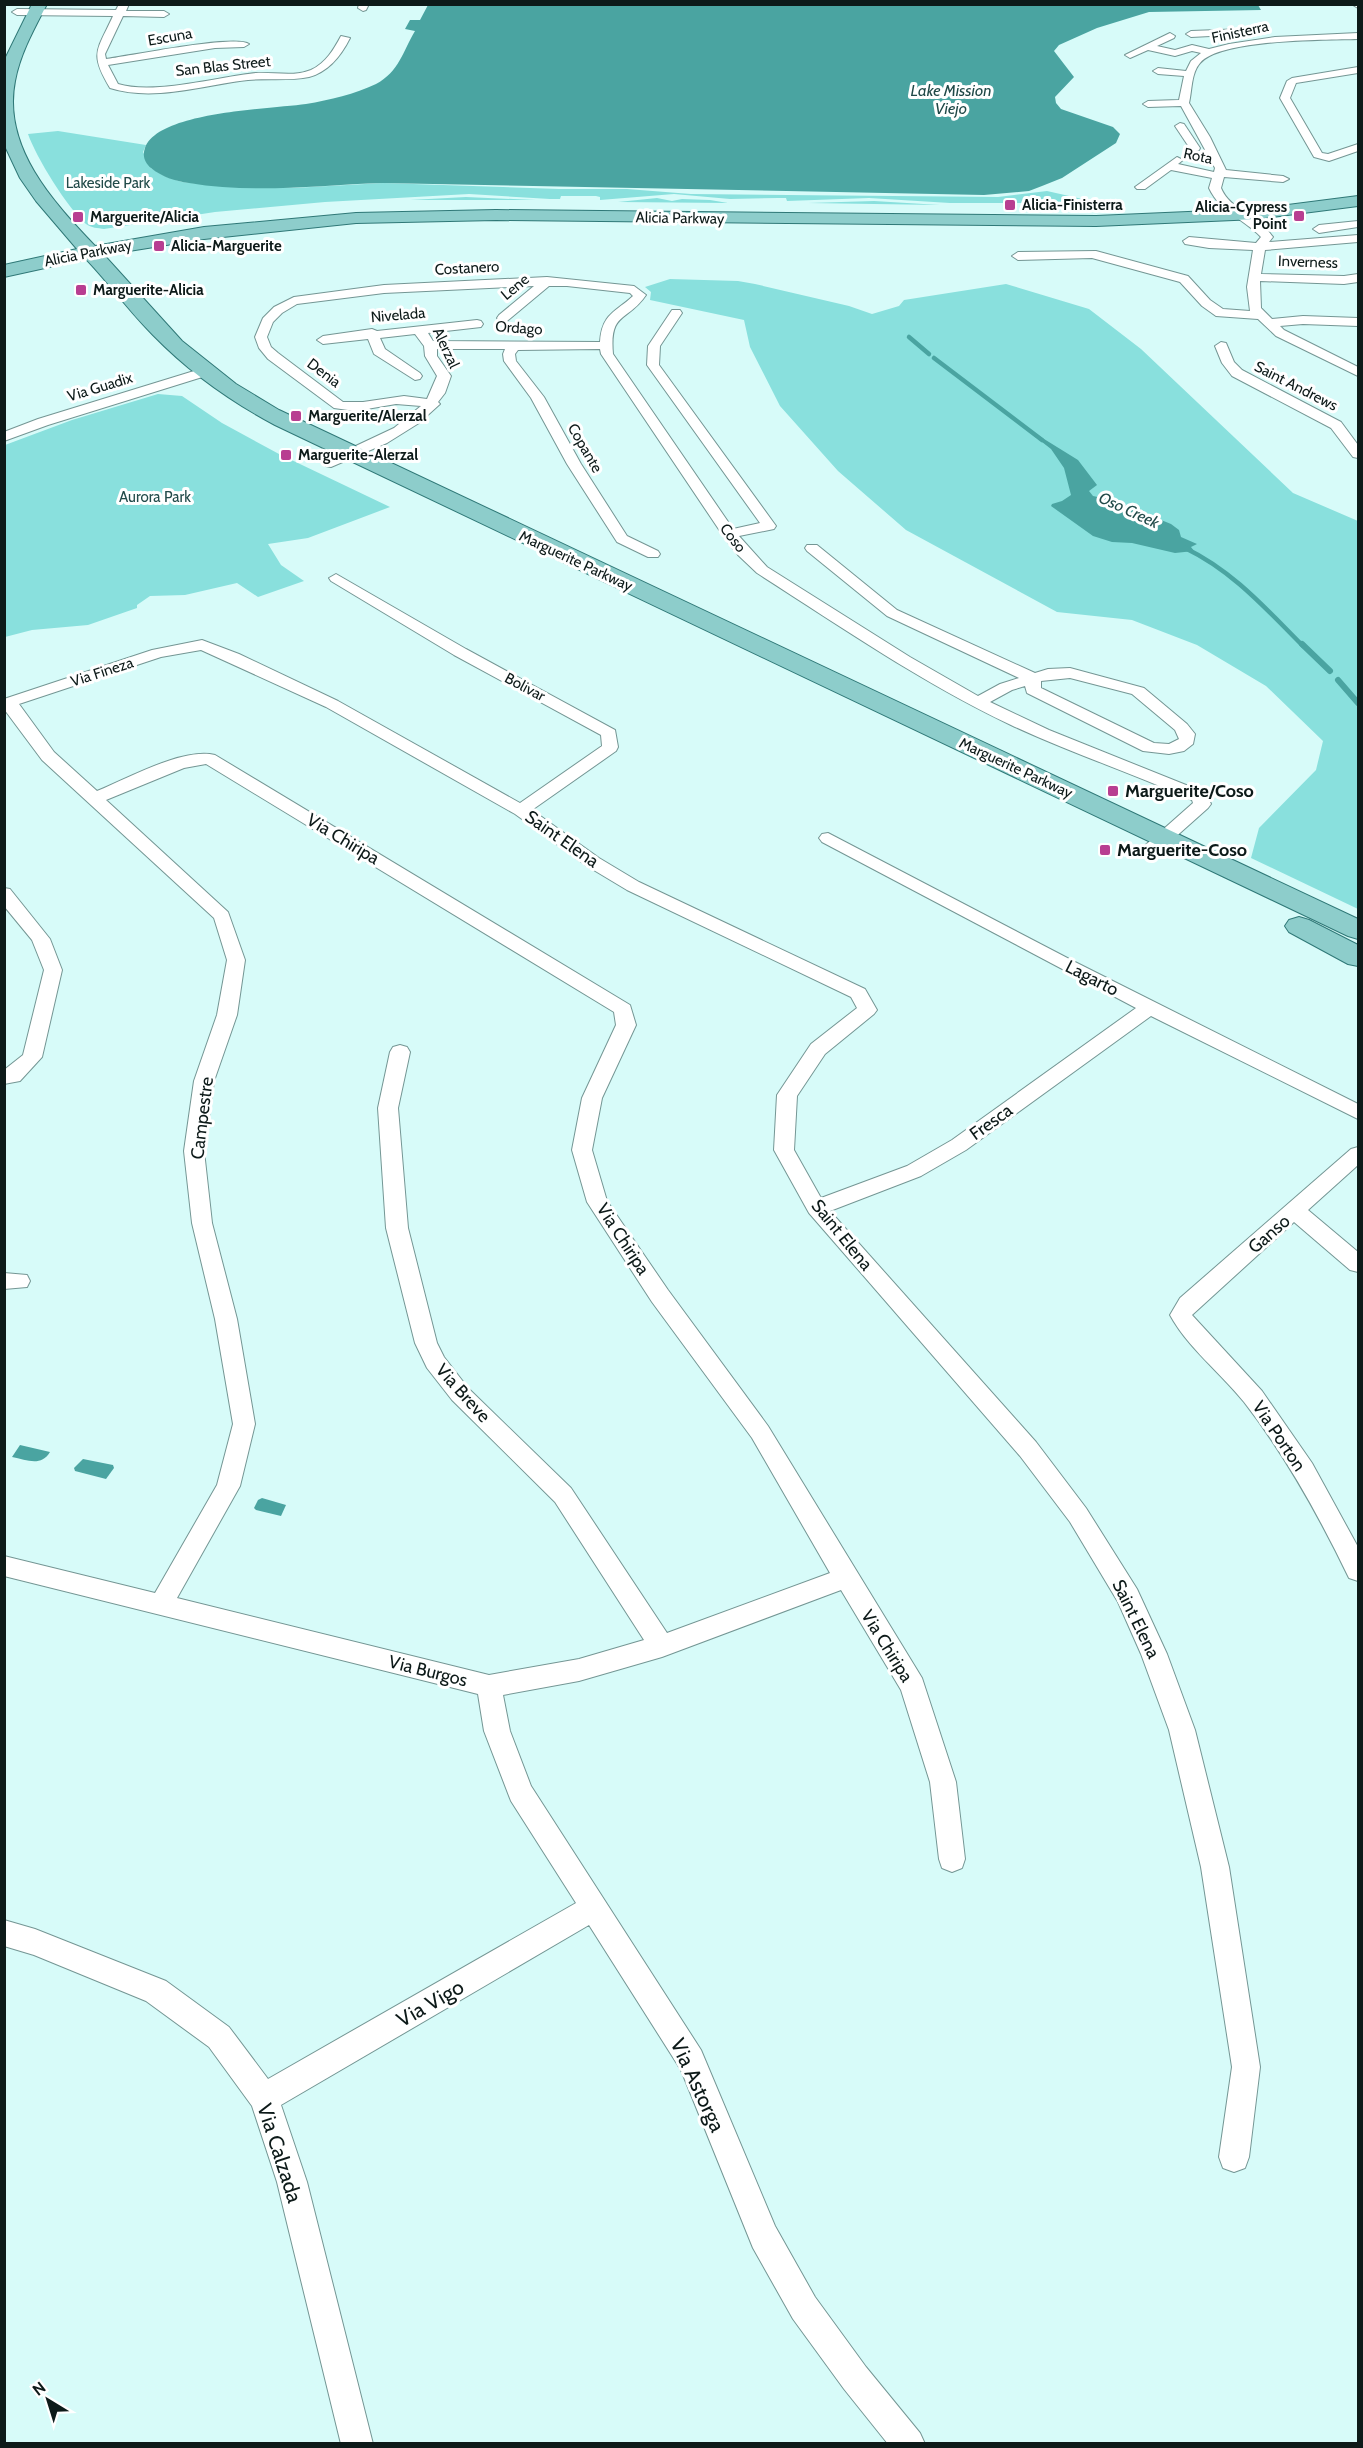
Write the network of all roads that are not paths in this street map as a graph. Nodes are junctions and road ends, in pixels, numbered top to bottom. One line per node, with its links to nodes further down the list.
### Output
1 (121, 9): 2 (street); 3 (street); 19 (street)
2 (24, 14): 23 (main road, Marguerite Parkway)
3 (164, 14)
4 (1359, 28): 5 (street)
5 (1305, 29): 6 (street); 12 (street)
6 (1271, 30)
7 (1246, 32): 8 (street)
8 (1213, 33): 9 (street); 16 (street)
9 (1191, 34)
10 (1170, 36): 15 (street)
11 (1359, 36): 12 (street, Finisterra)
12 (1319, 37): 17 (street, Finisterra)
13 (345, 38): 19 (street, San Blas Street)
14 (244, 45): 19 (street, Escuna)
15 (1146, 46): 16 (street); 18 (street)
16 (1192, 48): 17 (street)
17 (1211, 53): 22 (street, Finisterra)
18 (1130, 55)
19 (102, 63)
20 (1359, 70): 27 (street)
21 (1159, 72): 22 (street)
22 (1190, 75): 24 (street, Finisterra)
23 (5, 90): 40 (main road, Marguerite Parkway)
24 (1184, 104): 25 (street); 26 (street)
25 (1155, 116)
26 (1205, 137): 28 (street); 29 (street)
27 (1359, 147)
28 (1195, 148)
29 (1220, 175): 30 (street, Rota); 31 (street, Rota); 34 (street)
30 (1283, 179)
31 (1141, 187)
32 (1359, 190): 34 (main road, Alicia Parkway)
33 (1359, 201): 34 (main road, Alicia Parkway)
34 (1233, 210): 38 (street); 40 (main road, Alicia Parkway)
35 (1359, 224): 39 (street)
36 (1359, 238): 39 (street)
37 (1189, 241): 38 (street)
38 (1260, 244): 39 (street); 45 (street)
39 (1292, 244)
40 (71, 247): 42 (main road, Alicia Parkway); 43 (main road, Alicia Parkway); 44 (main road, Marguerite Parkway); 62 (main road, Marguerite Parkway)
41 (1018, 256): 51 (street)
42 (4, 260)
43 (4, 271)
44 (84, 274)
45 (1256, 277): 46 (street, Inverness); 51 (street)
46 (1359, 278)
47 (547, 281): 48 (street, Costanero); 50 (street, Lene); 59 (street, Costanero)
48 (294, 301): 66 (street, Denia)
49 (676, 313): 61 (street)
50 (503, 318)
51 (1263, 319): 52 (street); 64 (street)
52 (1359, 322)
53 (477, 324): 54 (street, Nivelada)
54 (420, 329): 55 (street, Nivelada); 57 (street, Alerzal)
55 (372, 333): 56 (street, Nivelada); 65 (street)
56 (323, 340)
57 (430, 345): 58 (street, Ordago); 66 (street, Alerzal)
58 (514, 345): 59 (street, Ordago); 72 (street, Copante)
59 (606, 345): 61 (street, Coso)
60 (1221, 346): 68 (street, Saint Andrews)
61 (636, 368): 70 (street, Coso); 70 (street, Coso)
62 (207, 371): 63 (street, Via Guadix); 69 (main road, Marguerite Parkway)
63 (176, 372): 67 (street, Via Guadix); 69 (main road, Marguerite Parkway)
64 (1359, 372)
65 (415, 376)
66 (432, 404): 69 (street, Alerzal)
67 (4, 437)
68 (1359, 454)
69 (341, 459): 83 (main road, Marguerite Parkway)
70 (729, 534): 75 (street, Coso)
71 (812, 548): 74 (street)
72 (653, 554)
73 (336, 578): 81 (street, Bolivar)
74 (892, 613): 75 (street); 77 (street)
75 (857, 629): 78 (street, Coso)
76 (202, 645): 79 (street, Via Fineza); 81 (street, Saint Elena)
77 (1033, 678): 77 (street); 78 (street)
78 (979, 702): 83 (street, Coso)
79 (7, 703): 80 (street, Campestre)
80 (93, 798): 98 (street, Via Chiripa); 99 (street, Campestre)
81 (521, 810): 92 (street, Saint Elena)
82 (828, 838): 87 (street, Lagarto)
83 (1156, 846): 85 (main road, Marguerite Parkway); 86 (main road, Marguerite Parkway)
84 (4, 893): 89 (street)
85 (1359, 930)
86 (1359, 957)
87 (1150, 1007): 90 (street, Lagarto); 92 (street, Fresca)
88 (400, 1052): 100 (street, Via Breve)
89 (4, 1077)
90 (1359, 1112)
91 (1359, 1154): 93 (street, Ganso)
92 (816, 1208): 106 (street, Saint Elena)
93 (1295, 1211): 94 (street); 95 (street, Ganso)
94 (1359, 1264)
95 (1181, 1315): 97 (street, Via Porton)
96 (4, 1566): 99 (street, Via Burgos)
97 (1359, 1571)
98 (846, 1578): 100 (street, Via Burgos); 102 (street, Via Chiripa)
99 (162, 1603): 101 (street, Via Burgos)
100 (662, 1646): 101 (street, Via Burgos)
101 (489, 1686): 103 (street, Via Astorga)
102 (952, 1858)
103 (595, 1907): 105 (street, Via Vigo); 108 (street, Via Astorga)
104 (4, 1933): 105 (street, Via Calzada)
105 (264, 2098): 107 (street, Via Calzada)
106 (1234, 2157)
107 (357, 2444)
108 (909, 2444)

